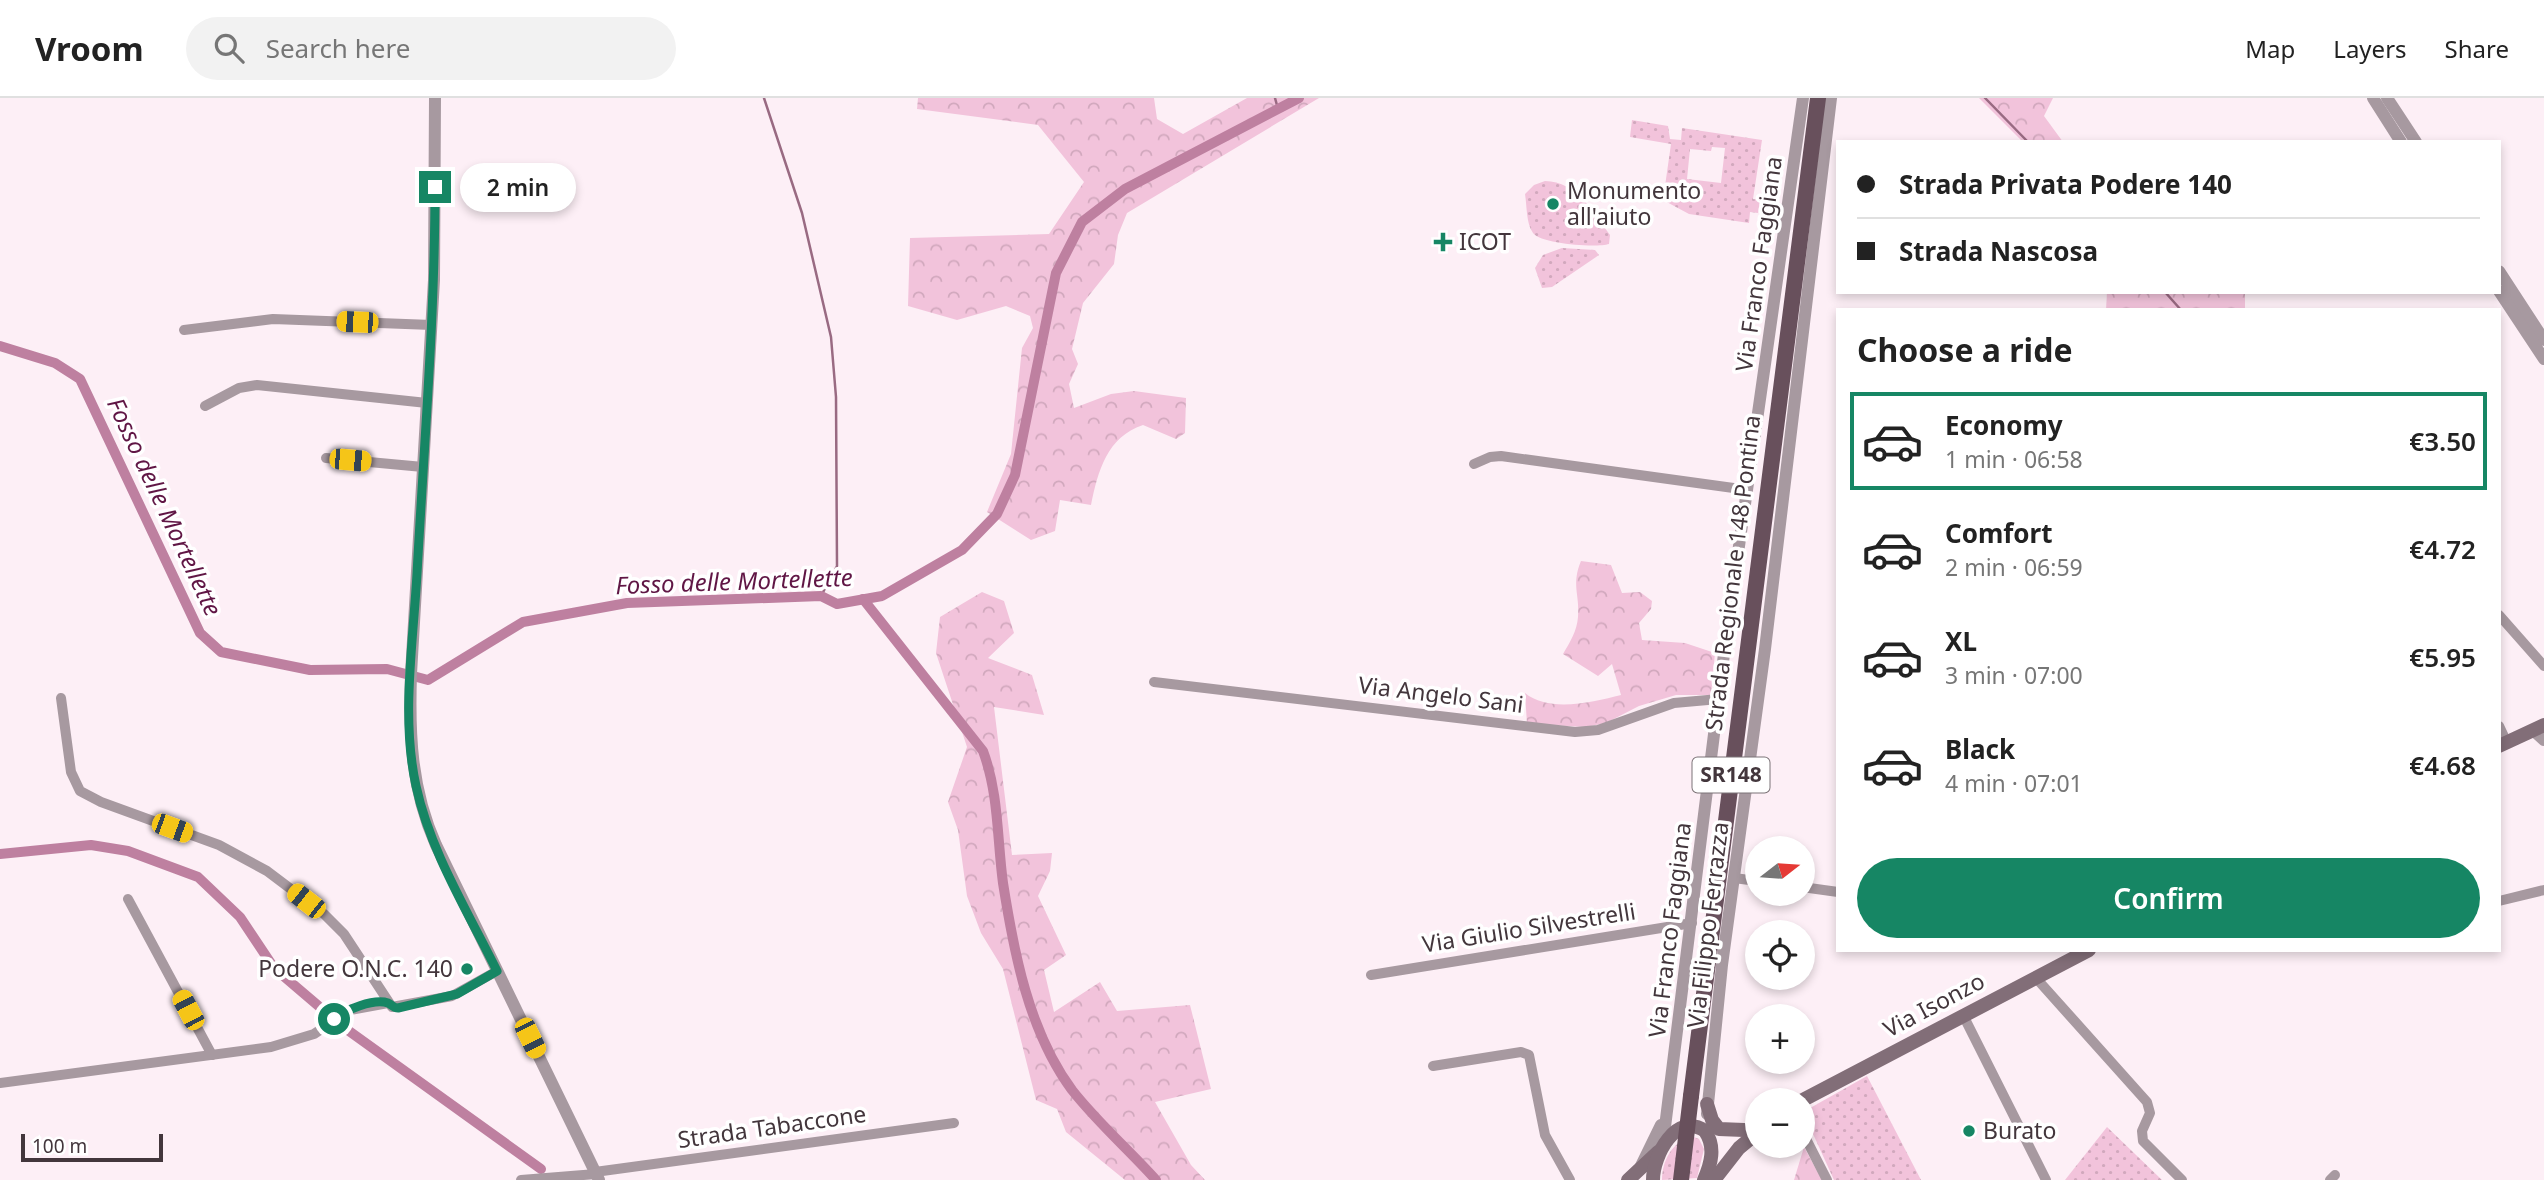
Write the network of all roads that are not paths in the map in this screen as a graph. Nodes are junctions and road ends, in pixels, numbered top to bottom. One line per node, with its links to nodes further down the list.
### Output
1 (435, 98): 11 (street)
2 (1803, 98): 20 (street, Via Franco Faggiana)
3 (1818, 98): 62 (main road, Strada Regionale 148 Pontina / SR148, bridge)
4 (1831, 98): 28 (street, Via Filippo Ferrazza)
5 (2373, 98): 7 (street)
6 (2387, 98): 8 (street)
7 (2400, 140)
8 (2415, 140)
9 (2501, 274): 13 (street)
10 (2501, 294): 14 (street)
11 (432, 325): 12 (street); 15 (street)
12 (184, 330)
13 (2544, 340)
14 (2544, 359)
15 (427, 403): 16 (street); 19 (street)
16 (205, 406)
17 (326, 458): 19 (street)
18 (1474, 464): 20 (street)
19 (423, 467): 37 (street)
20 (1748, 490): 25 (street, Via Franco Faggiana)
21 (2501, 617): 22 (street)
22 (2544, 666)
23 (1154, 682): 25 (street, Via Angelo Sani)
24 (61, 698): 40 (street)
25 (1719, 699): 35 (street, Via Franco Faggiana)
26 (2540, 732): 27 (main road)
27 (2503, 744)
28 (1734, 877): 29 (street); 46 (street, Via Filippo Ferrazza)
29 (1745, 879)
30 (1815, 889): 32 (street)
31 (2544, 890): 34 (street)
32 (1836, 892)
33 (128, 899): 42 (street)
34 (2501, 900)
35 (1692, 923): 38 (street, Via Giulio Silvestrelli); 47 (street, Via Franco Faggiana)
36 (2082, 952): 39 (main road, Via Isonzo)
37 (497, 971): 40 (street); 58 (street)
38 (1371, 975)
39 (2036, 978): 41 (main road, Via Isonzo); 67 (street)
40 (388, 1003): 42 (street)
41 (1963, 1015): 45 (main road, Via Isonzo); 66 (street)
42 (212, 1055): 44 (street)
43 (1433, 1066): 60 (street)
44 (0, 1083)
45 (1815, 1094)
46 (1707, 1104): 49 (main road); 51 (street, Via Filippo Ferrazza)
47 (1668, 1105): 54 (street, Via Franco Faggiana); 57 (street)
48 (954, 1123): 58 (street, Strada Tabaccone)
49 (1745, 1131)
50 (1745, 1133): 51 (main road)
51 (1707, 1134): 54 (main road); 56 (main road)
52 (1745, 1136): 56 (main road)
53 (1745, 1140): 64 (main road)
54 (1661, 1147): 57 (main road); 61 (main road)
55 (1815, 1156): 65 (street)
56 (1710, 1163): 63 (main road)
57 (1633, 1175)
58 (597, 1176): 59 (street, Strada Tabaccone)
59 (521, 1180)
60 (1570, 1180)
61 (1653, 1180)
62 (1681, 1180)
63 (1704, 1180)
64 (1714, 1180)
65 (1827, 1180)
66 (2046, 1180)
67 (2182, 1180)

